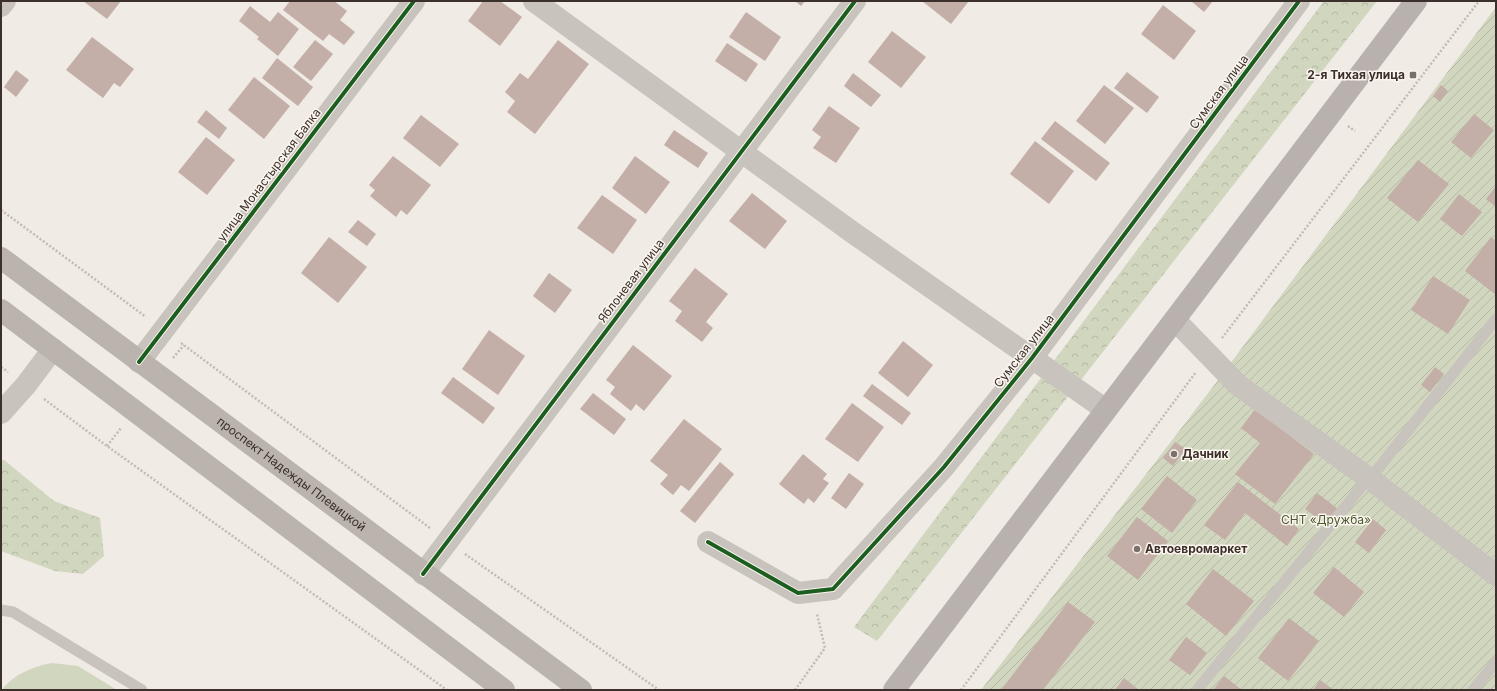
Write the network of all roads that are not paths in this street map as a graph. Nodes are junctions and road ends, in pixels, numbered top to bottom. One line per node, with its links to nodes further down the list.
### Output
1 (5, 1): 7 (street)
2 (414, 1): 15 (street, улица Монастырская Балка)
3 (534, 1): 8 (street)
4 (855, 1): 8 (street, Яблоневая улица)
5 (1299, 1): 14 (street, Сумская улица)
6 (1416, 1): 12 (main road)
7 (1, 6)
8 (742, 151): 14 (street); 20 (street, Яблоневая улица)
9 (1, 258): 15 (main road, проспект Надежды Плевицкой)
10 (1, 310): 13 (main road)
11 (1496, 319): 18 (lane)
12 (1174, 320): 16 (main road); 18 (street)
13 (53, 349): 17 (street); 25 (main road)
14 (1032, 358): 16 (street); 19 (street, Сумская улица)
15 (139, 362): 20 (main road, проспект Надежды Плевицкой)
16 (1106, 410): 27 (main road)
17 (1, 413)
18 (1370, 479): 21 (street); 28 (lane)
19 (708, 542)
20 (423, 574): 26 (main road, проспект Надежды Плевицкой)
21 (1496, 574)
22 (1, 610): 24 (lane)
23 (1496, 662): 29 (lane)
24 (142, 690)
25 (504, 690)
26 (581, 690)
27 (894, 690)
28 (1197, 690)
29 (1473, 690)

